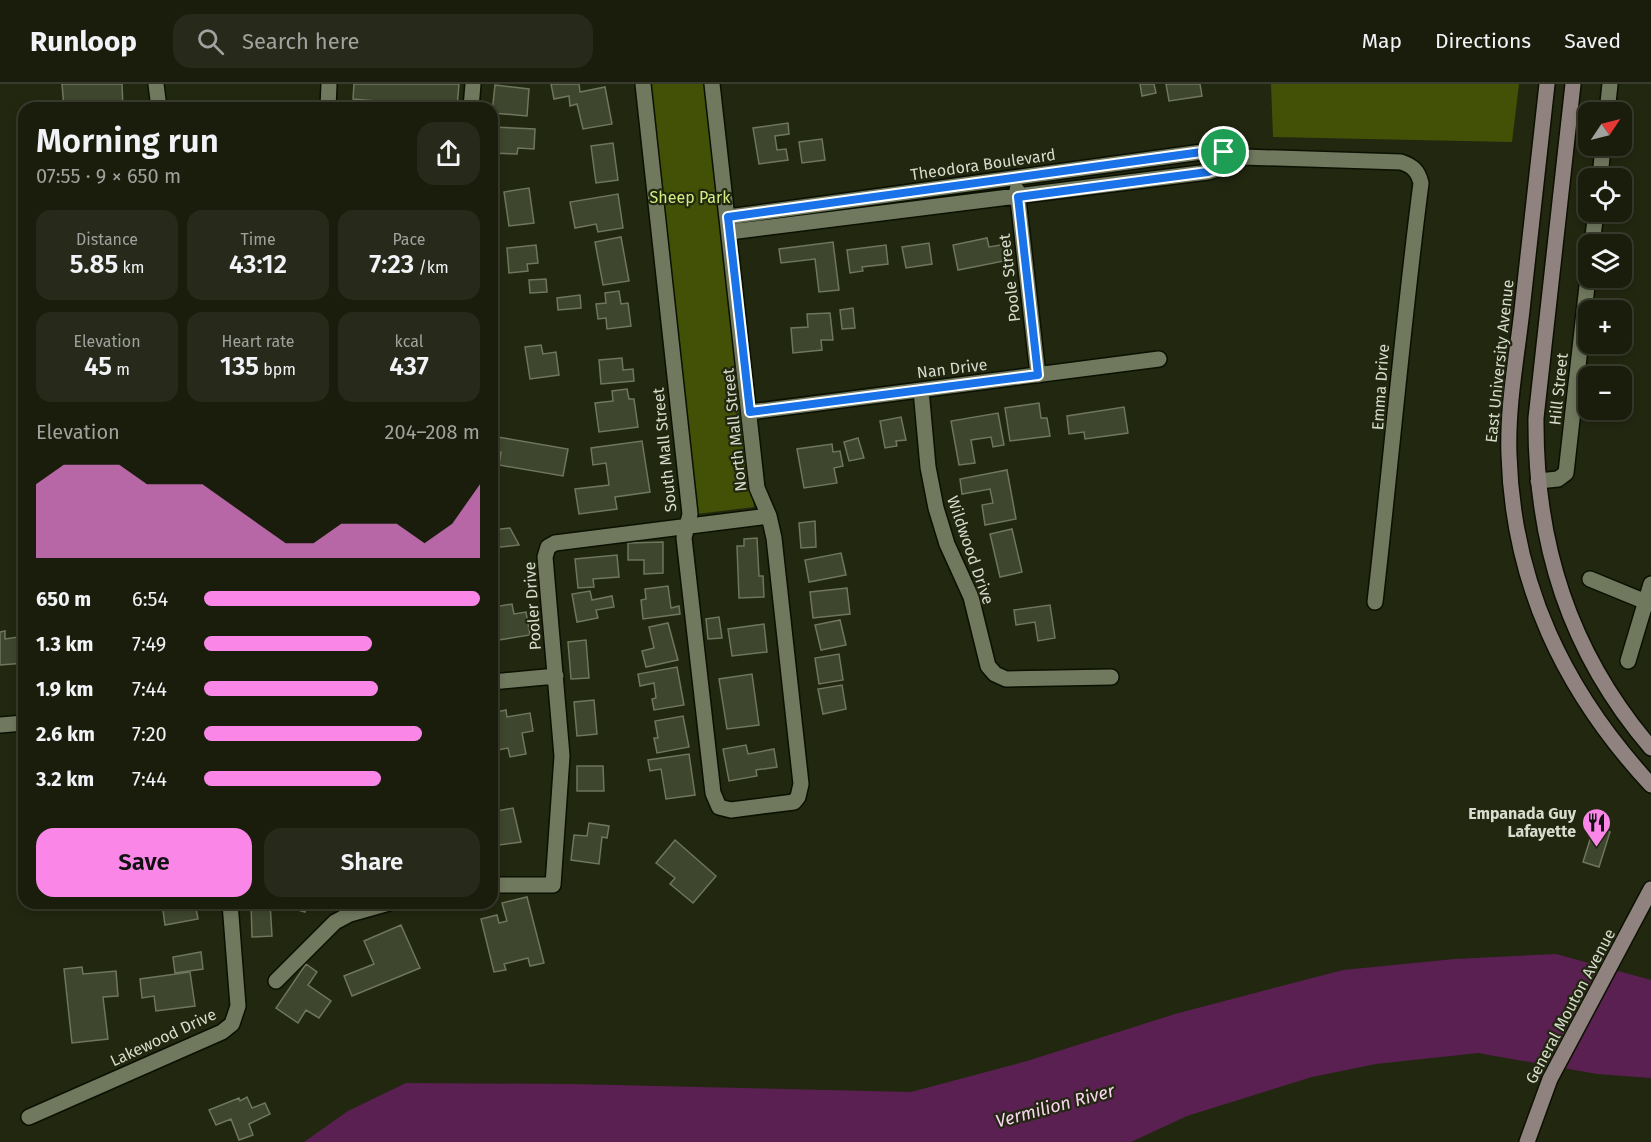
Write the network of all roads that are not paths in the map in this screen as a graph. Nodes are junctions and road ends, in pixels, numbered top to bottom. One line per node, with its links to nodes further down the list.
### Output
1 (156, 84): 9 (street)
2 (329, 84): 10 (street)
3 (473, 84): 11 (street)
4 (643, 84): 26 (street, South Mall Street)
5 (712, 84): 17 (street, North Mall Street)
6 (1547, 84): 24 (main road, East University Avenue)
7 (1573, 84): 23 (main road)
8 (1610, 84): 12 (street)
9 (158, 102)
10 (328, 102)
11 (472, 102)
12 (1608, 102)
13 (1243, 156): 14 (street, Theodora Boulevard); 15 (street, Theodora Boulevard); 16 (street, Theodora Boulevard)
14 (1419, 175): 29 (street, Emma Drive)
15 (1016, 178): 16 (street, Poole Street); 17 (street, Theodora Boulevard)
16 (1018, 197): 17 (street, Theodora Boulevard); 20 (street, Poole Street)
17 (729, 225): 22 (street, North Mall Street)
18 (1587, 288): 23 (street, Hill Street)
19 (1159, 359): 20 (street, Nan Drive)
20 (1038, 375): 21 (street, Nan Drive)
21 (921, 390): 22 (street, Nan Drive); 33 (street, Wildwood Drive)
22 (750, 412): 25 (street, North Mall Street)
23 (1538, 481): 24 (main road); 37 (main road)
24 (1511, 484): 38 (main road, East University Avenue)
25 (769, 516): 26 (street, Pooler Drive); 39 (street, North Mall Street)
26 (686, 528): 32 (street, Pooler Drive); 39 (street, South Mall Street)
27 (1590, 579): 30 (street)
28 (1651, 584): 30 (street)
29 (1375, 602)
30 (1649, 603): 31 (street)
31 (1628, 661)
32 (556, 676): 34 (street); 40 (street, Pooler Drive)
33 (1111, 677)
34 (498, 681)
35 (18, 724): 36 (street)
36 (0, 725)
37 (1651, 748)
38 (1651, 785)
39 (758, 807)
40 (498, 885)
41 (1651, 889): 46 (main road, General Mouton Avenue)
42 (230, 909): 45 (street, Lakewood Drive)
43 (368, 909): 44 (street)
44 (276, 981)
45 (29, 1117)
46 (1527, 1142)

